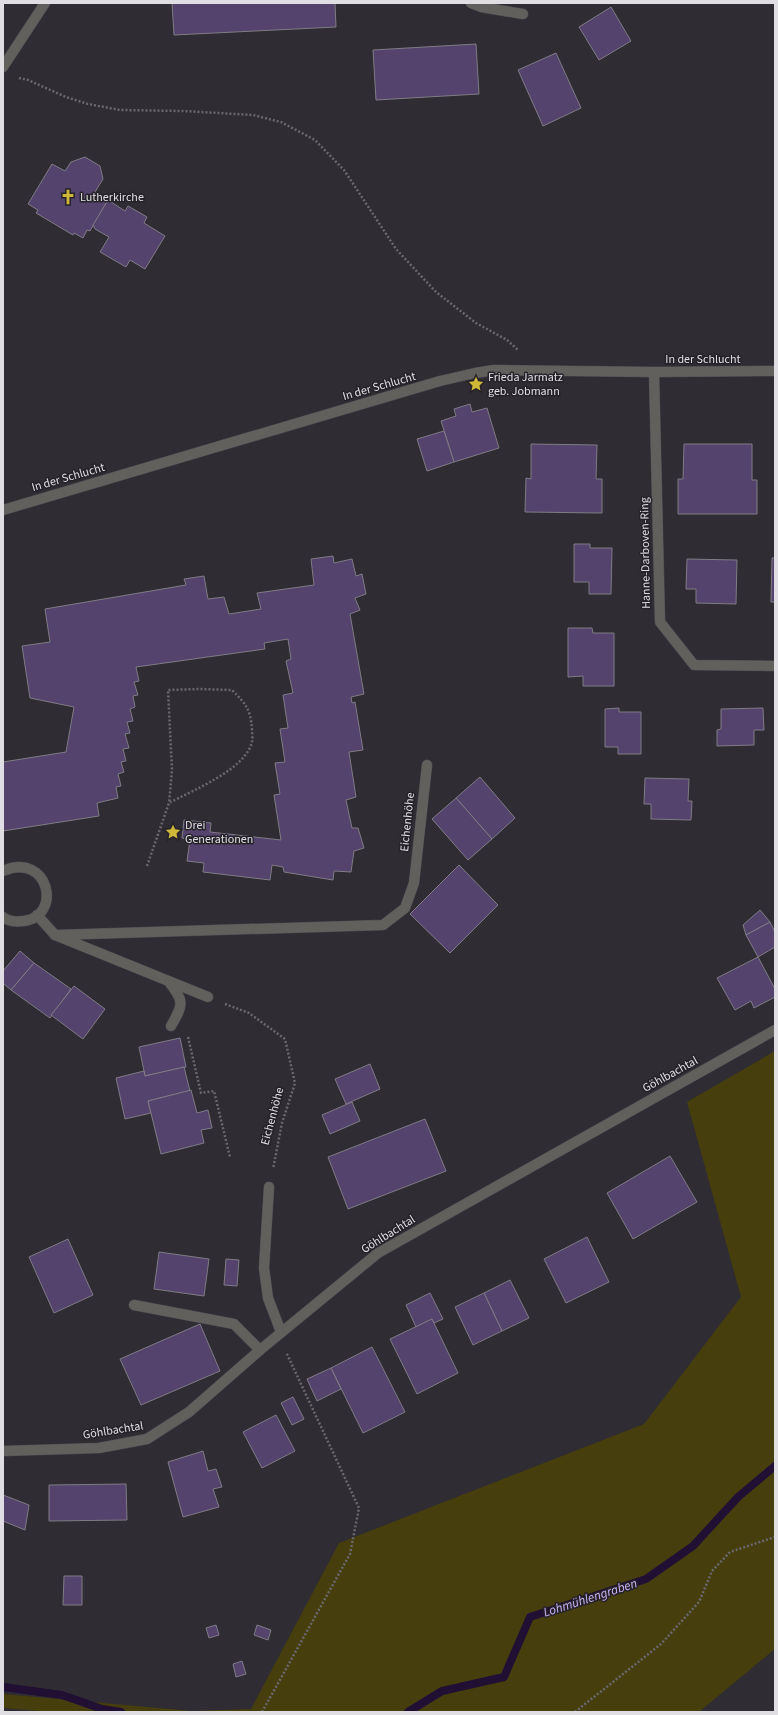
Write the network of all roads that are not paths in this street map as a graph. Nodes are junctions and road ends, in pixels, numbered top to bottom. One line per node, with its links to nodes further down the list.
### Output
1 (46, 3): 4 (street)
2 (471, 3): 3 (street)
3 (523, 14)
4 (3, 67)
5 (775, 371): 6 (street, In der Schlucht)
6 (654, 372): 7 (street, In der Schlucht); 8 (street, Hanne-Darboven-Ring)
7 (3, 510)
8 (775, 666)
9 (427, 765): 13 (street, Eichenhöhe)
10 (3, 871): 11 (street)
11 (37, 915): 12 (street); 13 (street)
12 (3, 917)
13 (55, 935): 14 (street)
14 (168, 981): 15 (street); 16 (street)
15 (208, 997)
16 (171, 1026)
17 (775, 1030): 20 (street, Göhlbachtal)
18 (270, 1187): 20 (street)
19 (134, 1305): 21 (street)
20 (281, 1332): 21 (street, Göhlbachtal)
21 (260, 1350): 22 (street, Göhlbachtal)
22 (3, 1451)

